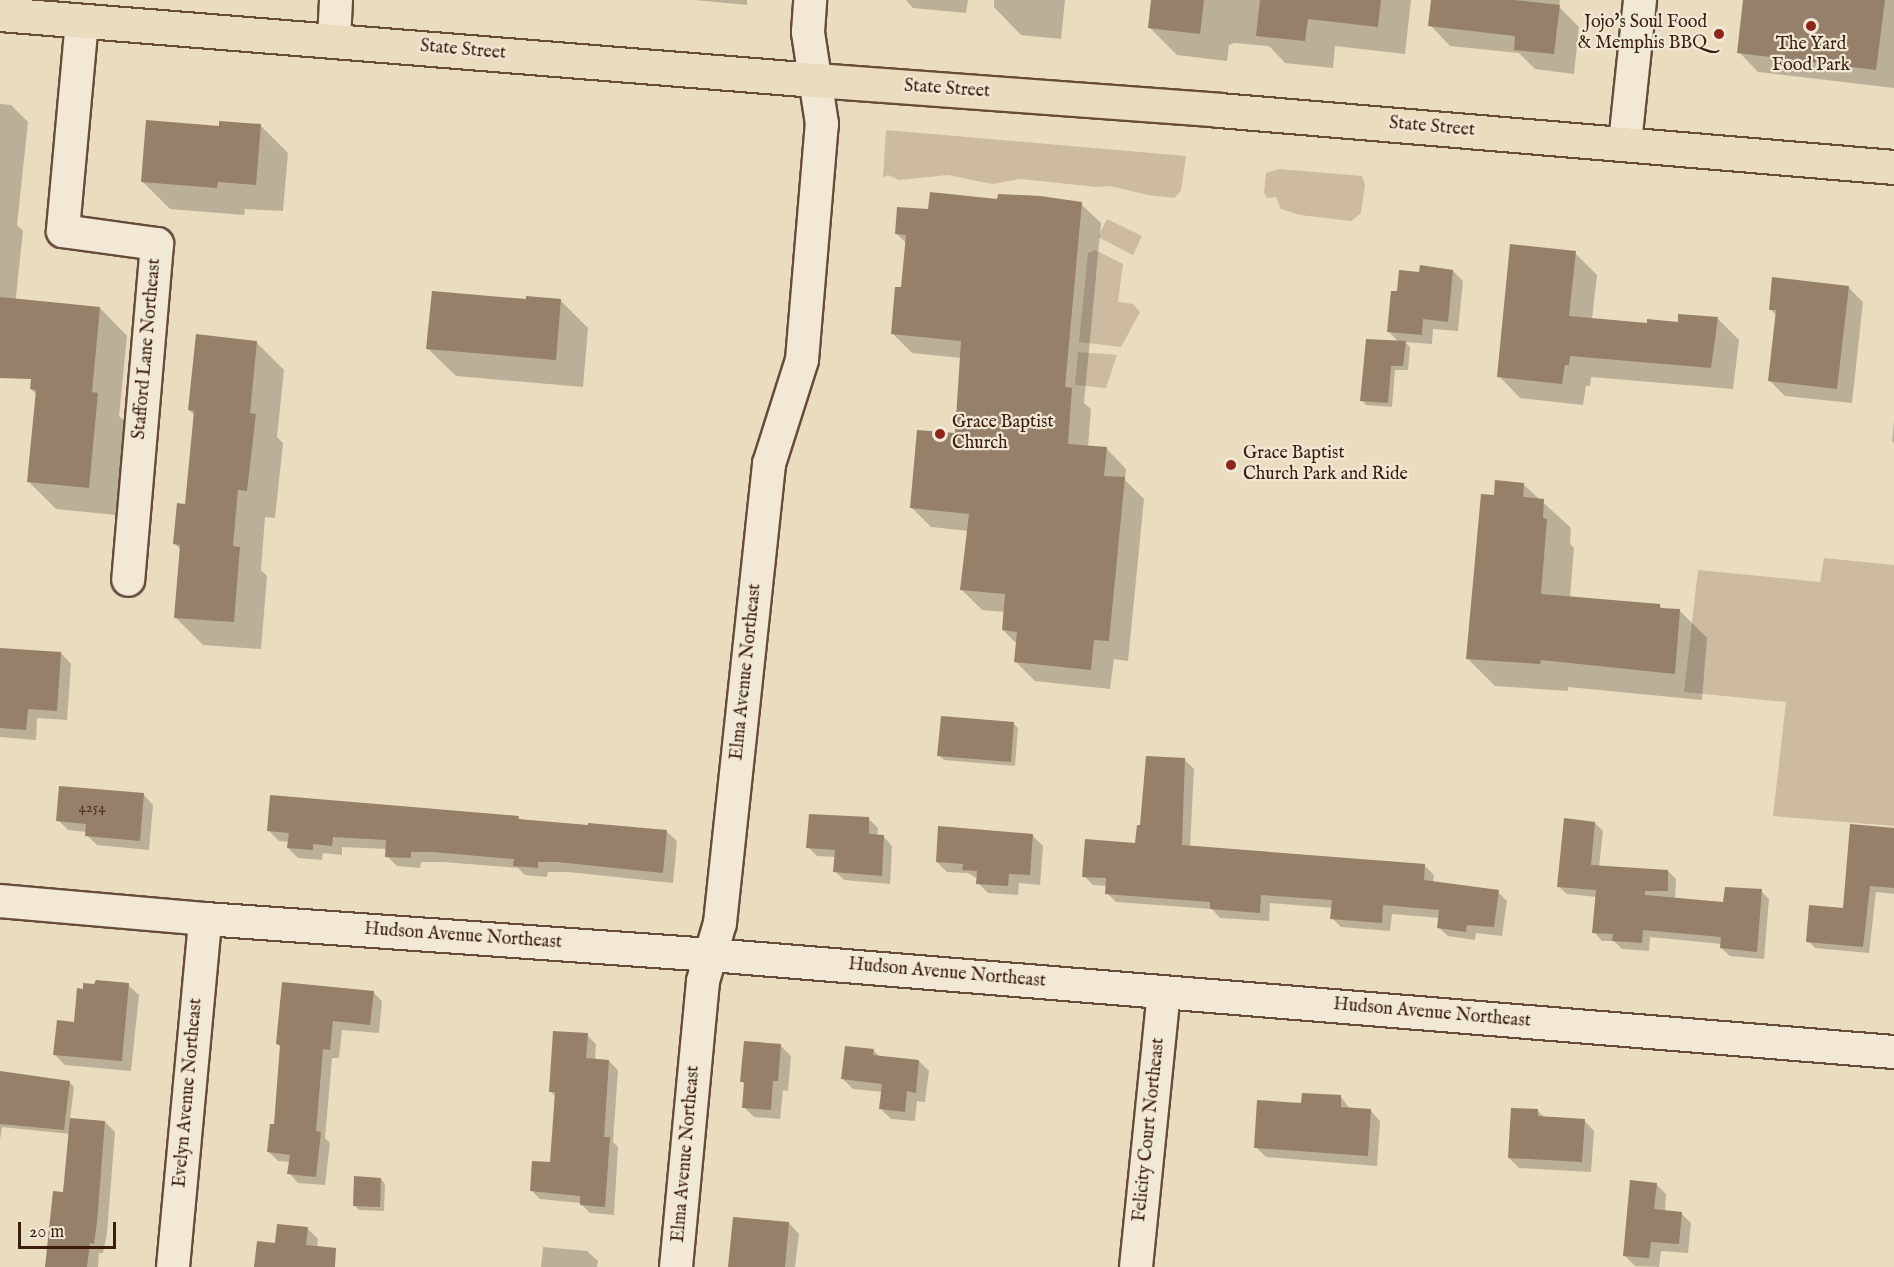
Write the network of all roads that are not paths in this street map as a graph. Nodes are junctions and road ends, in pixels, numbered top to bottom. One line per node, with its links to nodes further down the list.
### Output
1 (336, 0): 6 (street)
2 (810, 0): 7 (street, Elma Avenue Northeast)
3 (1640, 0): 8 (street)
4 (0, 14): 5 (main road, State Street)
5 (82, 21): 6 (main road, State Street); 10 (street, Stafford Lane Northeast)
6 (334, 39): 7 (main road, State Street)
7 (815, 81): 8 (main road, State Street); 13 (street, Elma Avenue Northeast)
8 (1625, 143): 9 (main road, State Street)
9 (1894, 167)
10 (128, 580)
11 (0, 901): 12 (street, Hudson Avenue Northeast)
12 (205, 918): 13 (street, Hudson Avenue Northeast); 16 (street, Evelyn Avenue Northeast)
13 (711, 955): 14 (street, Hudson Avenue Northeast); 17 (street, Elma Avenue Northeast)
14 (1164, 992): 15 (street, Hudson Avenue Northeast); 18 (street, Felicity Court Northeast)
15 (1894, 1052)
16 (173, 1267)
17 (676, 1267)
18 (1136, 1267)

